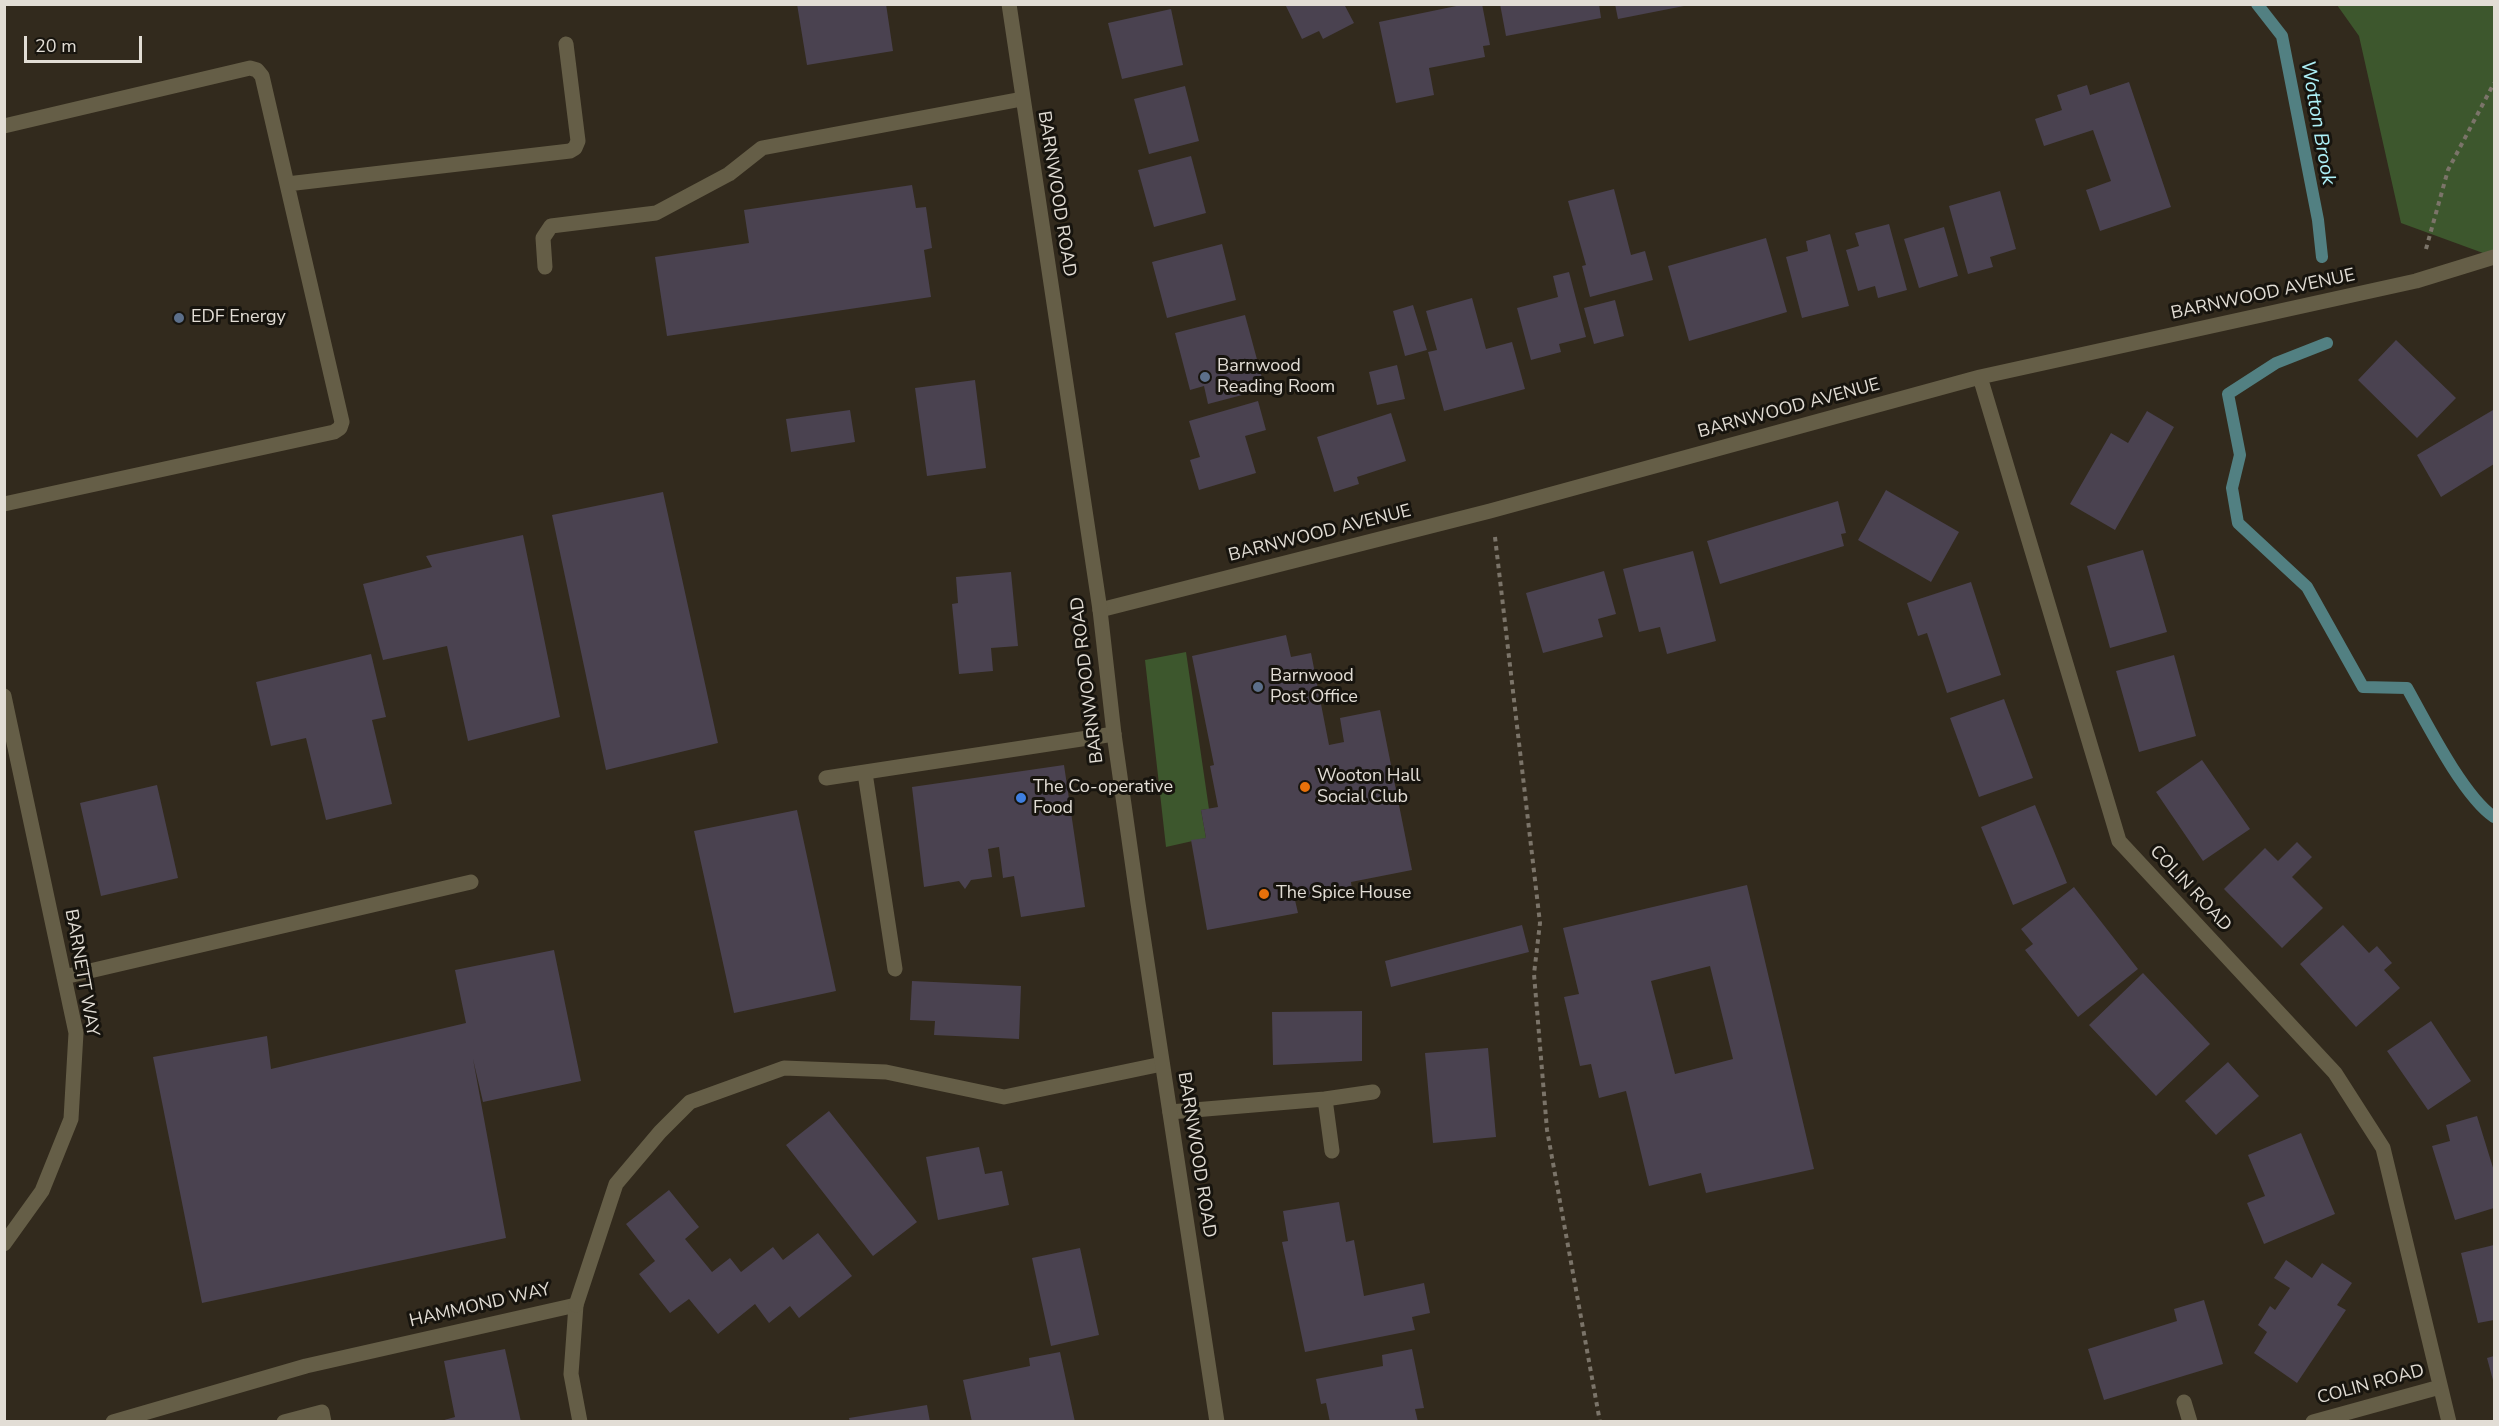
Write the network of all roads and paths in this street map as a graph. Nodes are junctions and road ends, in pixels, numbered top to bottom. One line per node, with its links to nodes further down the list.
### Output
1 (1009, 4): 4 (street, BARNWOOD ROAD)
2 (566, 44): 6 (street)
3 (2494, 82): 9 (path)
4 (1022, 99): 8 (street); 13 (street, BARNWOOD ROAD)
5 (4, 126): 6 (street)
6 (287, 184): 11 (street)
7 (2494, 260): 9 (street, BARNWOOD AVENUE)
8 (545, 267)
9 (2416, 281): 10 (street, BARNWOOD AVENUE)
10 (1980, 377): 12 (street, BARNWOOD AVENUE); 28 (street, COLIN ROAD)
11 (4, 504)
12 (1490, 511): 13 (street, BARNWOOD AVENUE); 35 (path)
13 (1100, 610): 15 (street, BARNWOOD ROAD)
14 (4, 696): 20 (street, BARNETT WAY)
15 (1114, 734): 16 (street); 21 (street, BARNWOOD ROAD)
16 (865, 773): 17 (street); 19 (street)
17 (826, 778)
18 (471, 882): 20 (street)
19 (895, 969)
20 (64, 976): 26 (street, BARNETT WAY)
21 (1162, 1064): 24 (street, BARNWOOD ROAD); 27 (street, HAMMOND WAY)
22 (1373, 1092): 23 (street)
23 (1325, 1099): 24 (street); 25 (street)
24 (1170, 1112): 34 (street, BARNWOOD ROAD)
25 (1332, 1151)
26 (4, 1244)
27 (576, 1305): 30 (street, HAMMOND WAY); 33 (street)
28 (2440, 1386): 37 (street, COLIN ROAD); 38 (street, COLIN ROAD)
29 (2184, 1402): 36 (street)
30 (113, 1422)
31 (285, 1422): 32 (street)
32 (324, 1422)
33 (580, 1422)
34 (1217, 1422)
35 (1600, 1422)
36 (2190, 1422)
37 (2313, 1422)
38 (2449, 1422)

